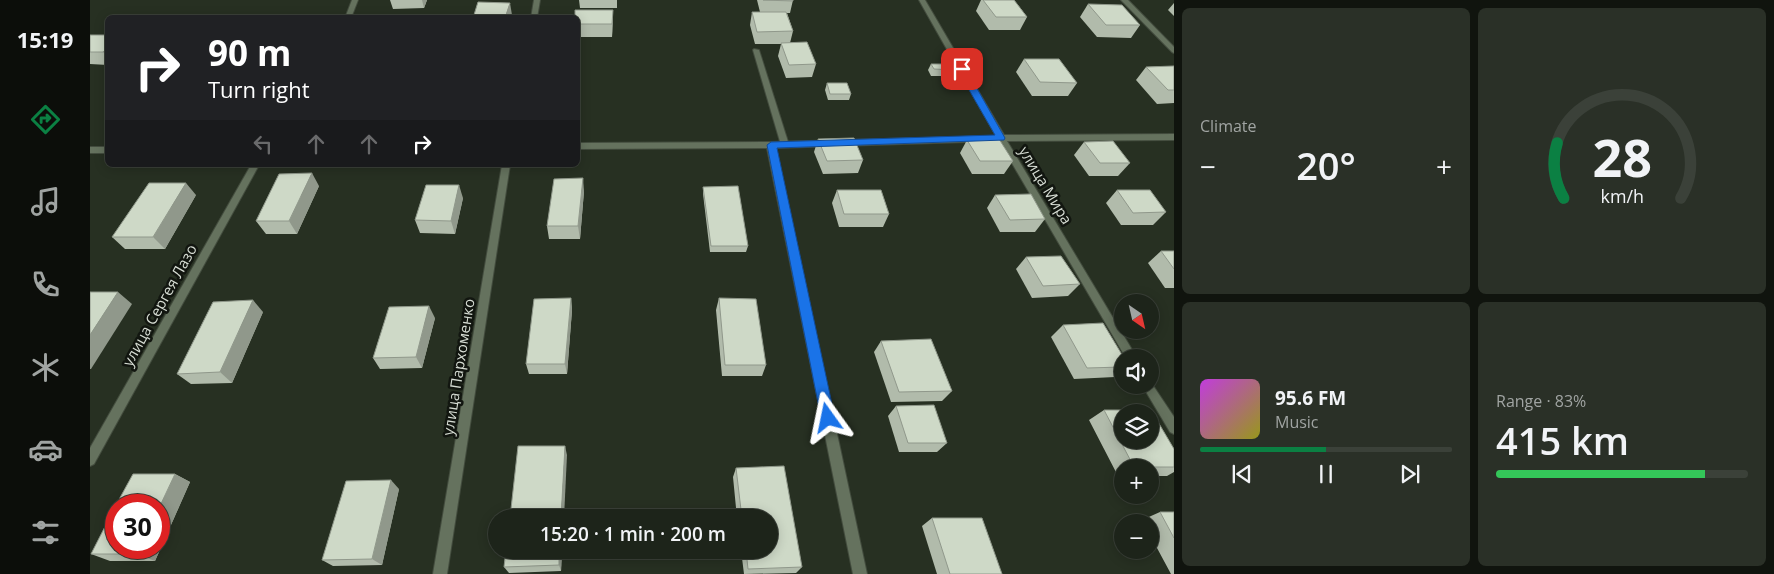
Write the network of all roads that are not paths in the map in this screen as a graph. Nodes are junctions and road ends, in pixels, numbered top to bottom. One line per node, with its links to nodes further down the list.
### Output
1 (355, 0): 5 (street)
2 (537, 0): 6 (street)
3 (922, 0): 10 (street, улица Мира)
4 (1124, 0): 8 (street)
5 (349, 15)
6 (534, 15)
7 (756, 50): 12 (street)
8 (1174, 51)
9 (1174, 137): 10 (street)
10 (1001, 138): 12 (street); 18 (street, улица Мира)
11 (771, 145): 12 (street); 13 (street); 23 (street)
12 (785, 145)
13 (580, 146)
14 (90, 150): 15 (street)
15 (105, 150)
16 (254, 167): 21 (street, улица Сергея Лазо)
17 (506, 167): 22 (street, улица Пархоменко)
18 (1127, 349)
19 (1153, 394): 20 (street)
20 (1174, 428)
21 (90, 460)
22 (440, 574)
23 (860, 574)

